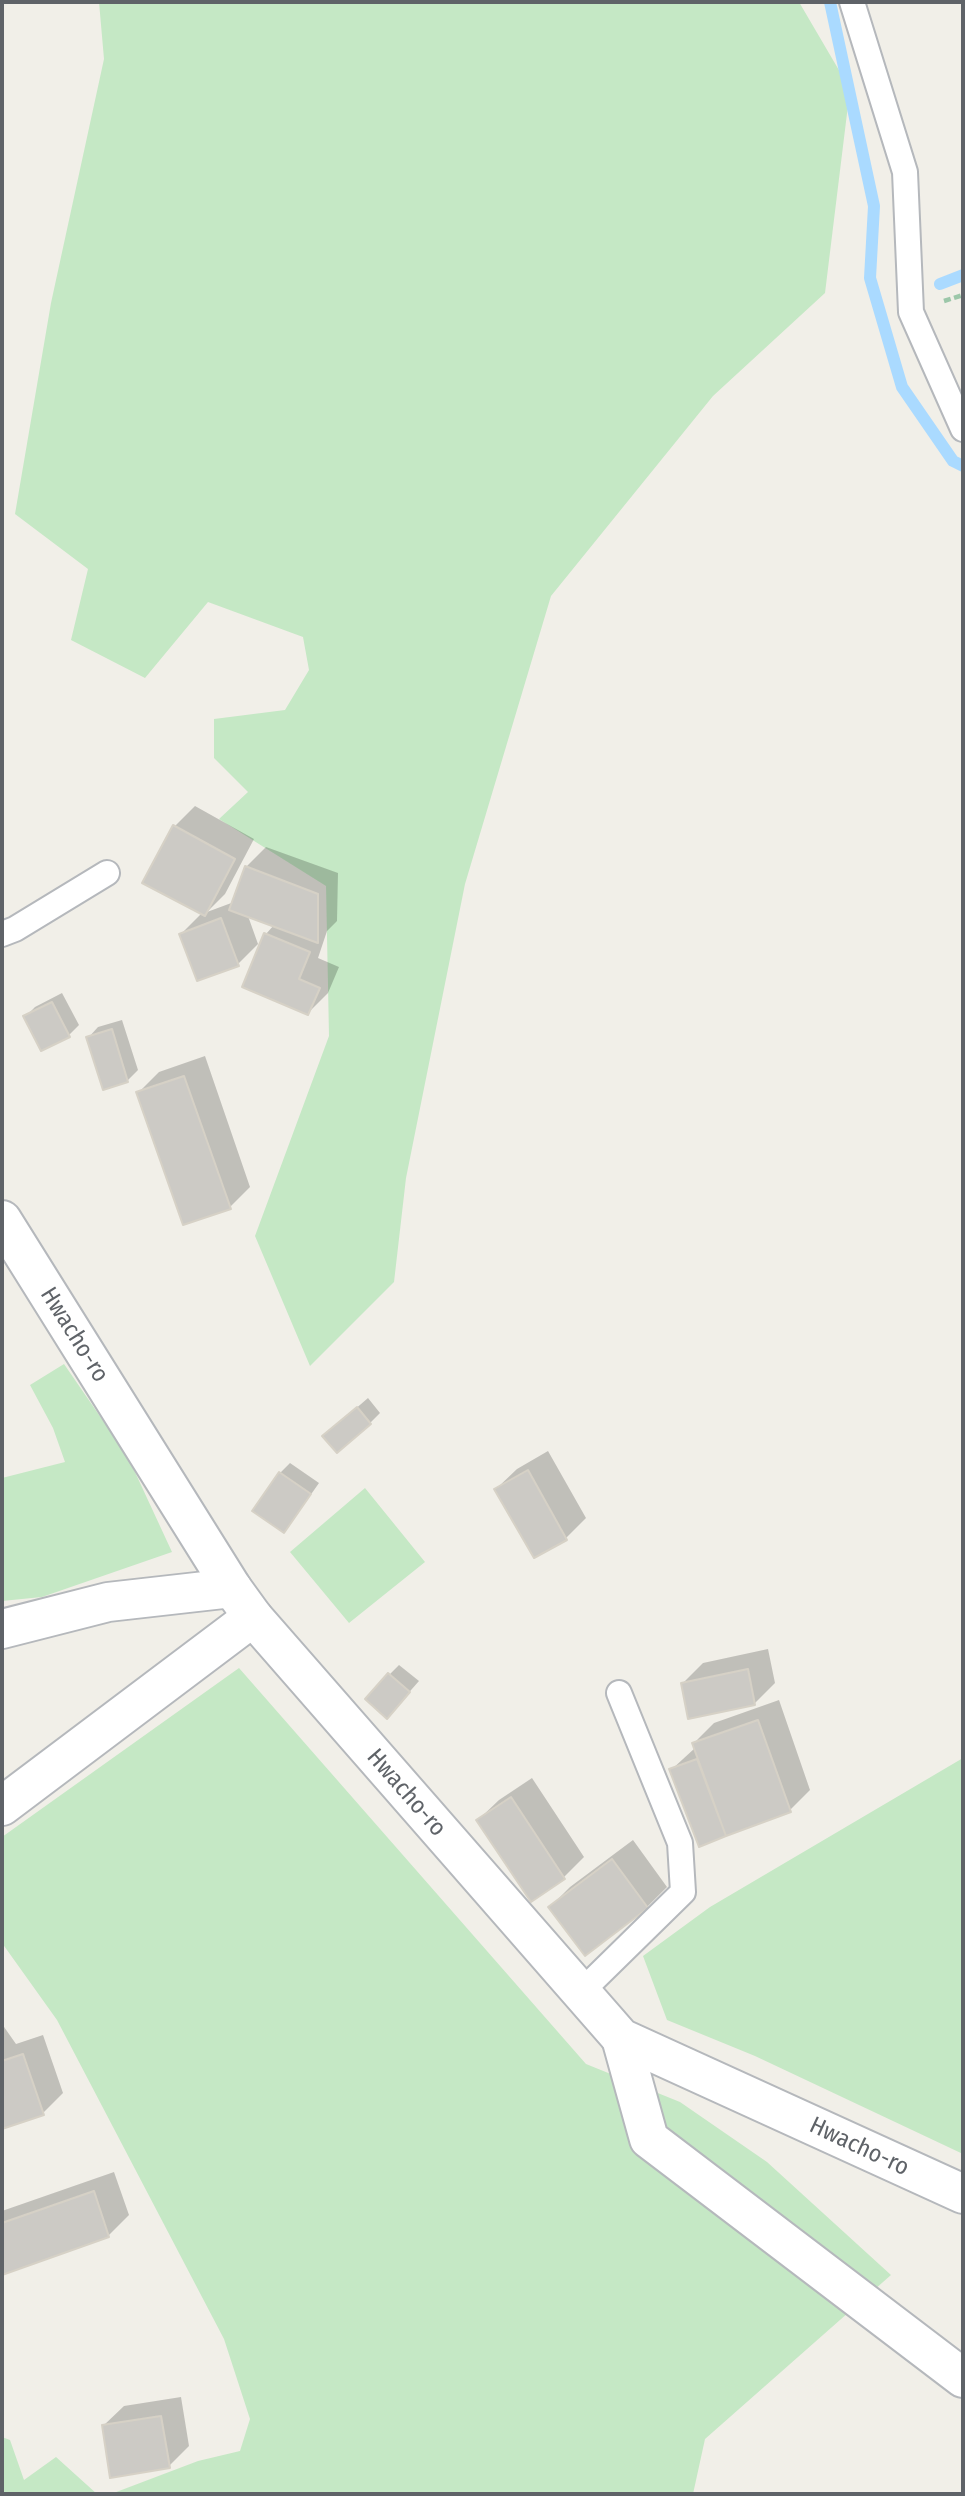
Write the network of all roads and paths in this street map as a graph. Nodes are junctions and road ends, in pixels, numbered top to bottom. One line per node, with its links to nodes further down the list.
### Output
1 (852, 2): 2 (lane)
2 (963, 429)
3 (107, 873): 4 (lane)
4 (2, 934)
5 (2, 1220): 6 (street, Hwacho-ro)
6 (242, 1603): 7 (street); 9 (street); 10 (street, Hwacho-ro)
7 (2, 1629)
8 (619, 1693): 10 (lane)
9 (2, 1806)
10 (581, 1992): 11 (street, Hwacho-ro)
11 (621, 2038): 12 (street, Hwacho-ro); 13 (street)
12 (963, 2194)
13 (963, 2378)

